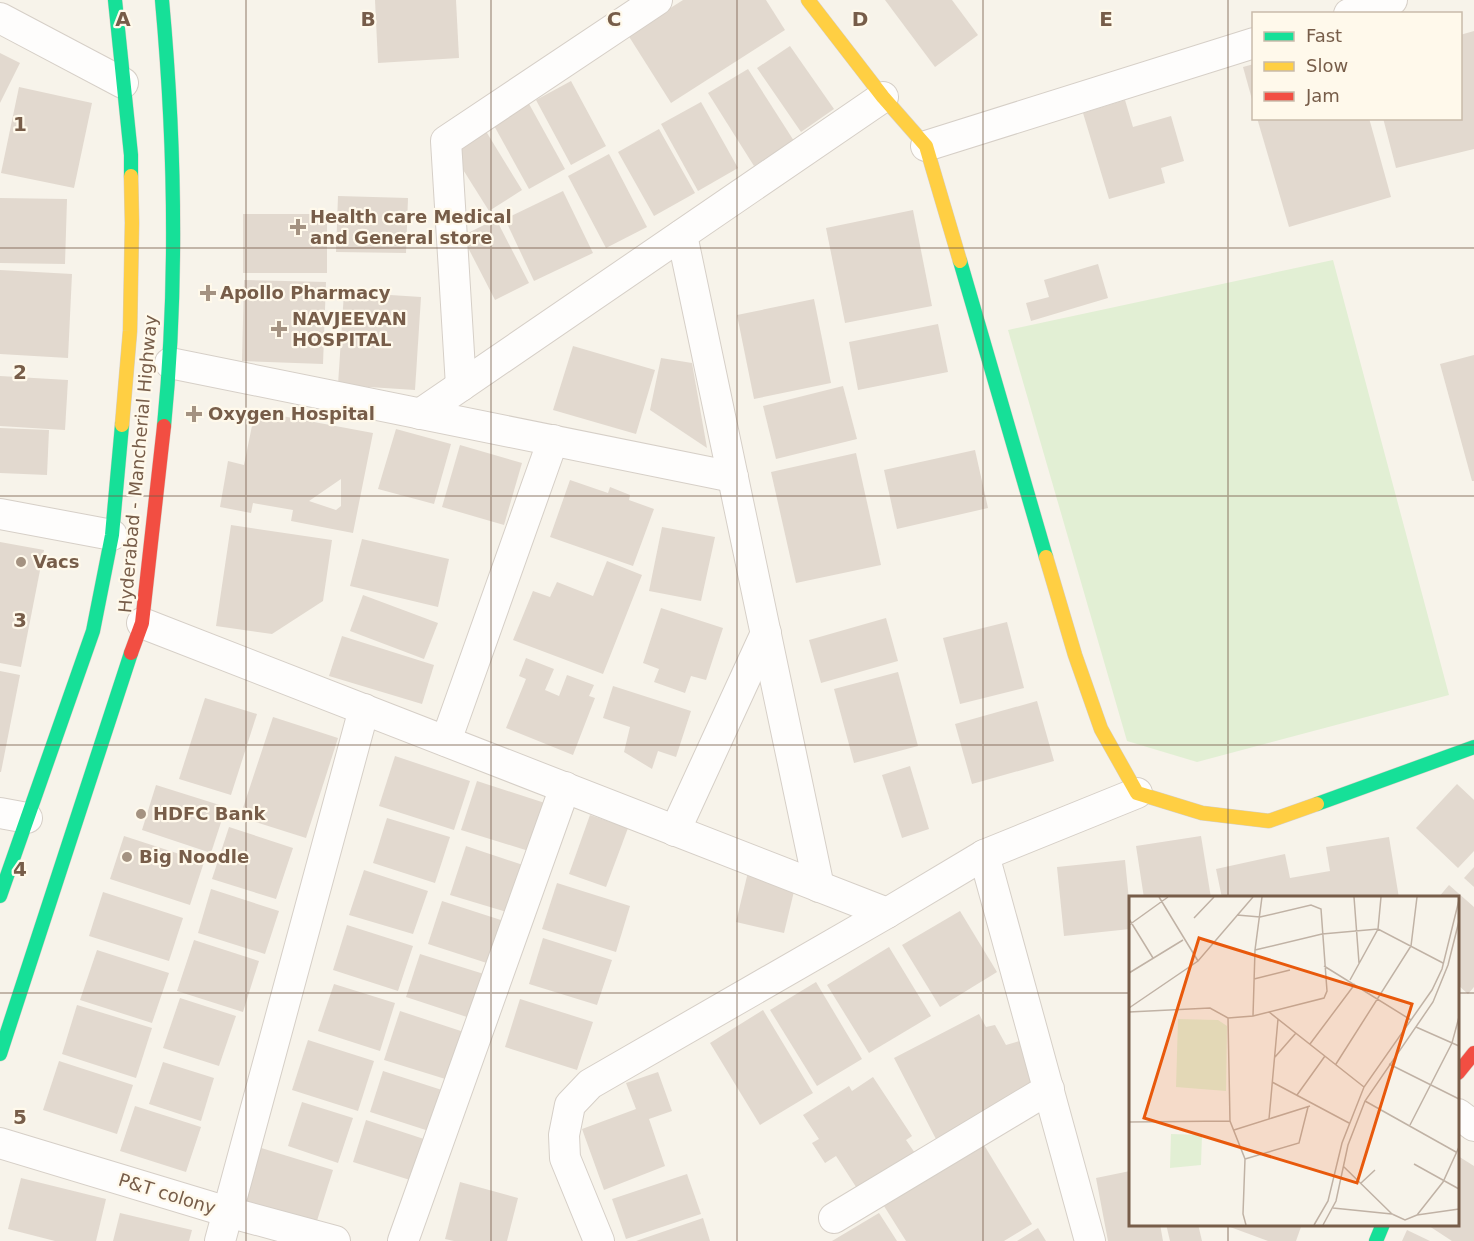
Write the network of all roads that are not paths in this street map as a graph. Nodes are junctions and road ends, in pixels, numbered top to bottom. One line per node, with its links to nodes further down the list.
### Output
1 (115, 0): 9 (main road, Hyderabad - Mancherial Highway)
2 (162, 0): 13 (main road, Hyderabad - Mancherial Highway)
3 (657, 0): 14 (street)
4 (807, 0): 10 (main road)
5 (1392, 0): 6 (street)
6 (1354, 12)
7 (0, 18): 9 (street)
8 (1252, 44): 11 (street)
9 (123, 83): 19 (main road, Hyderabad - Mancherial Highway)
10 (883, 97): 11 (main road); 12 (street)
11 (926, 146): 26 (main road)
12 (682, 235): 14 (street); 17 (street)
13 (170, 363): 15 (street); 20 (main road, Hyderabad - Mancherial Highway)
14 (461, 386): 15 (street)
15 (420, 414): 16 (street)
16 (553, 440): 17 (street); 23 (street)
17 (733, 477): 21 (street)
18 (0, 514): 19 (street)
19 (112, 535): 27 (main road, Hyderabad - Mancherial Highway)
20 (142, 623): 22 (street); 34 (main road, Hyderabad - Mancherial Highway)
21 (766, 633): 28 (street); 30 (street)
22 (364, 709): 23 (street); 40 (street)
23 (446, 741): 25 (street)
24 (1474, 747): 26 (main road)
25 (565, 788): 28 (street); 45 (street)
26 (1137, 793): 29 (street)
27 (14, 815): 31 (main road, Hyderabad - Mancherial Highway)
28 (675, 831): 30 (street)
29 (984, 855): 32 (street); 36 (street)
30 (819, 887): 32 (street)
31 (0, 896)
32 (887, 913): 46 (street)
33 (1474, 1053): 35 (main road)
34 (0, 1054)
35 (1459, 1072)
36 (1049, 1089): 41 (street); 47 (street)
37 (1459, 1114): 38 (street)
38 (1474, 1126)
39 (0, 1143): 40 (street, P&T colony)
40 (228, 1212): 43 (street); 44 (street, P&T colony)
41 (834, 1218)
42 (1382, 1226): 48 (main road)
43 (220, 1241)
44 (335, 1241)
45 (403, 1241)
46 (599, 1241)
47 (1090, 1241)
48 (1376, 1241)

